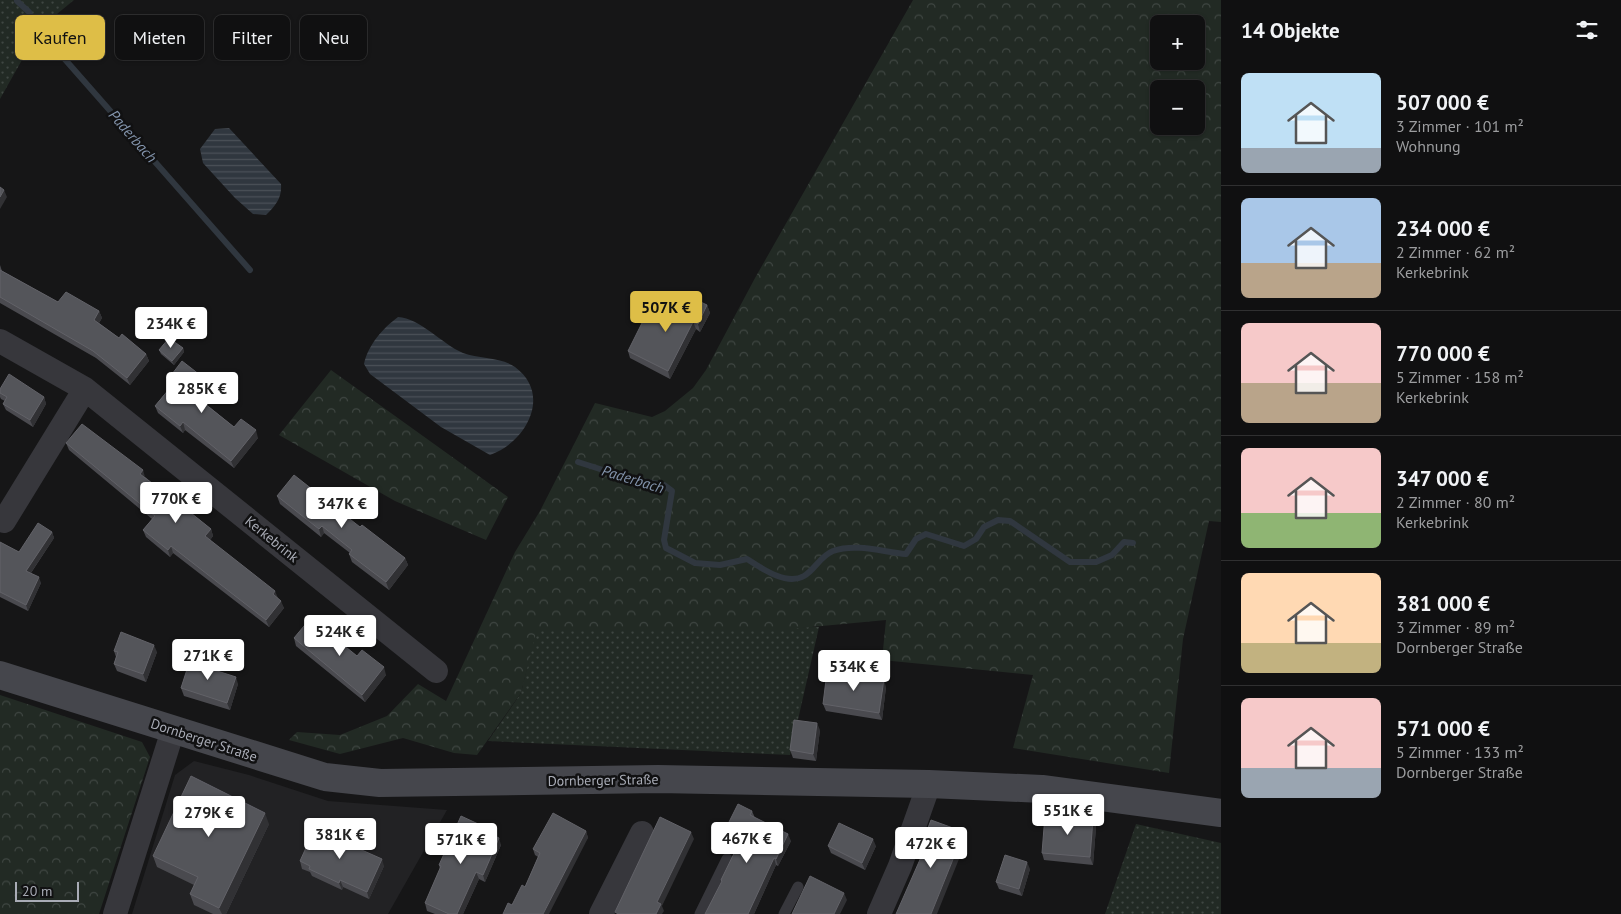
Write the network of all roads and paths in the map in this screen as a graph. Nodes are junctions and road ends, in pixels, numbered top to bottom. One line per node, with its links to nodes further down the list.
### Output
1 (0, 341): 2 (street, Kerkebrink)
2 (85, 389): 3 (street); 4 (street, Kerkebrink)
3 (4, 521)
4 (436, 671)
5 (0, 675): 6 (street, Dornberger Straße)
6 (173, 730): 7 (street, Dornberger Straße); 12 (street)
7 (929, 784): 8 (street, Dornberger Straße); 16 (street)
8 (1221, 813)
9 (642, 833): 13 (street)
10 (727, 860): 14 (lane)
11 (798, 887): 15 (lane)
12 (115, 914)
13 (600, 914)
14 (700, 914)
15 (784, 914)
16 (879, 914)

